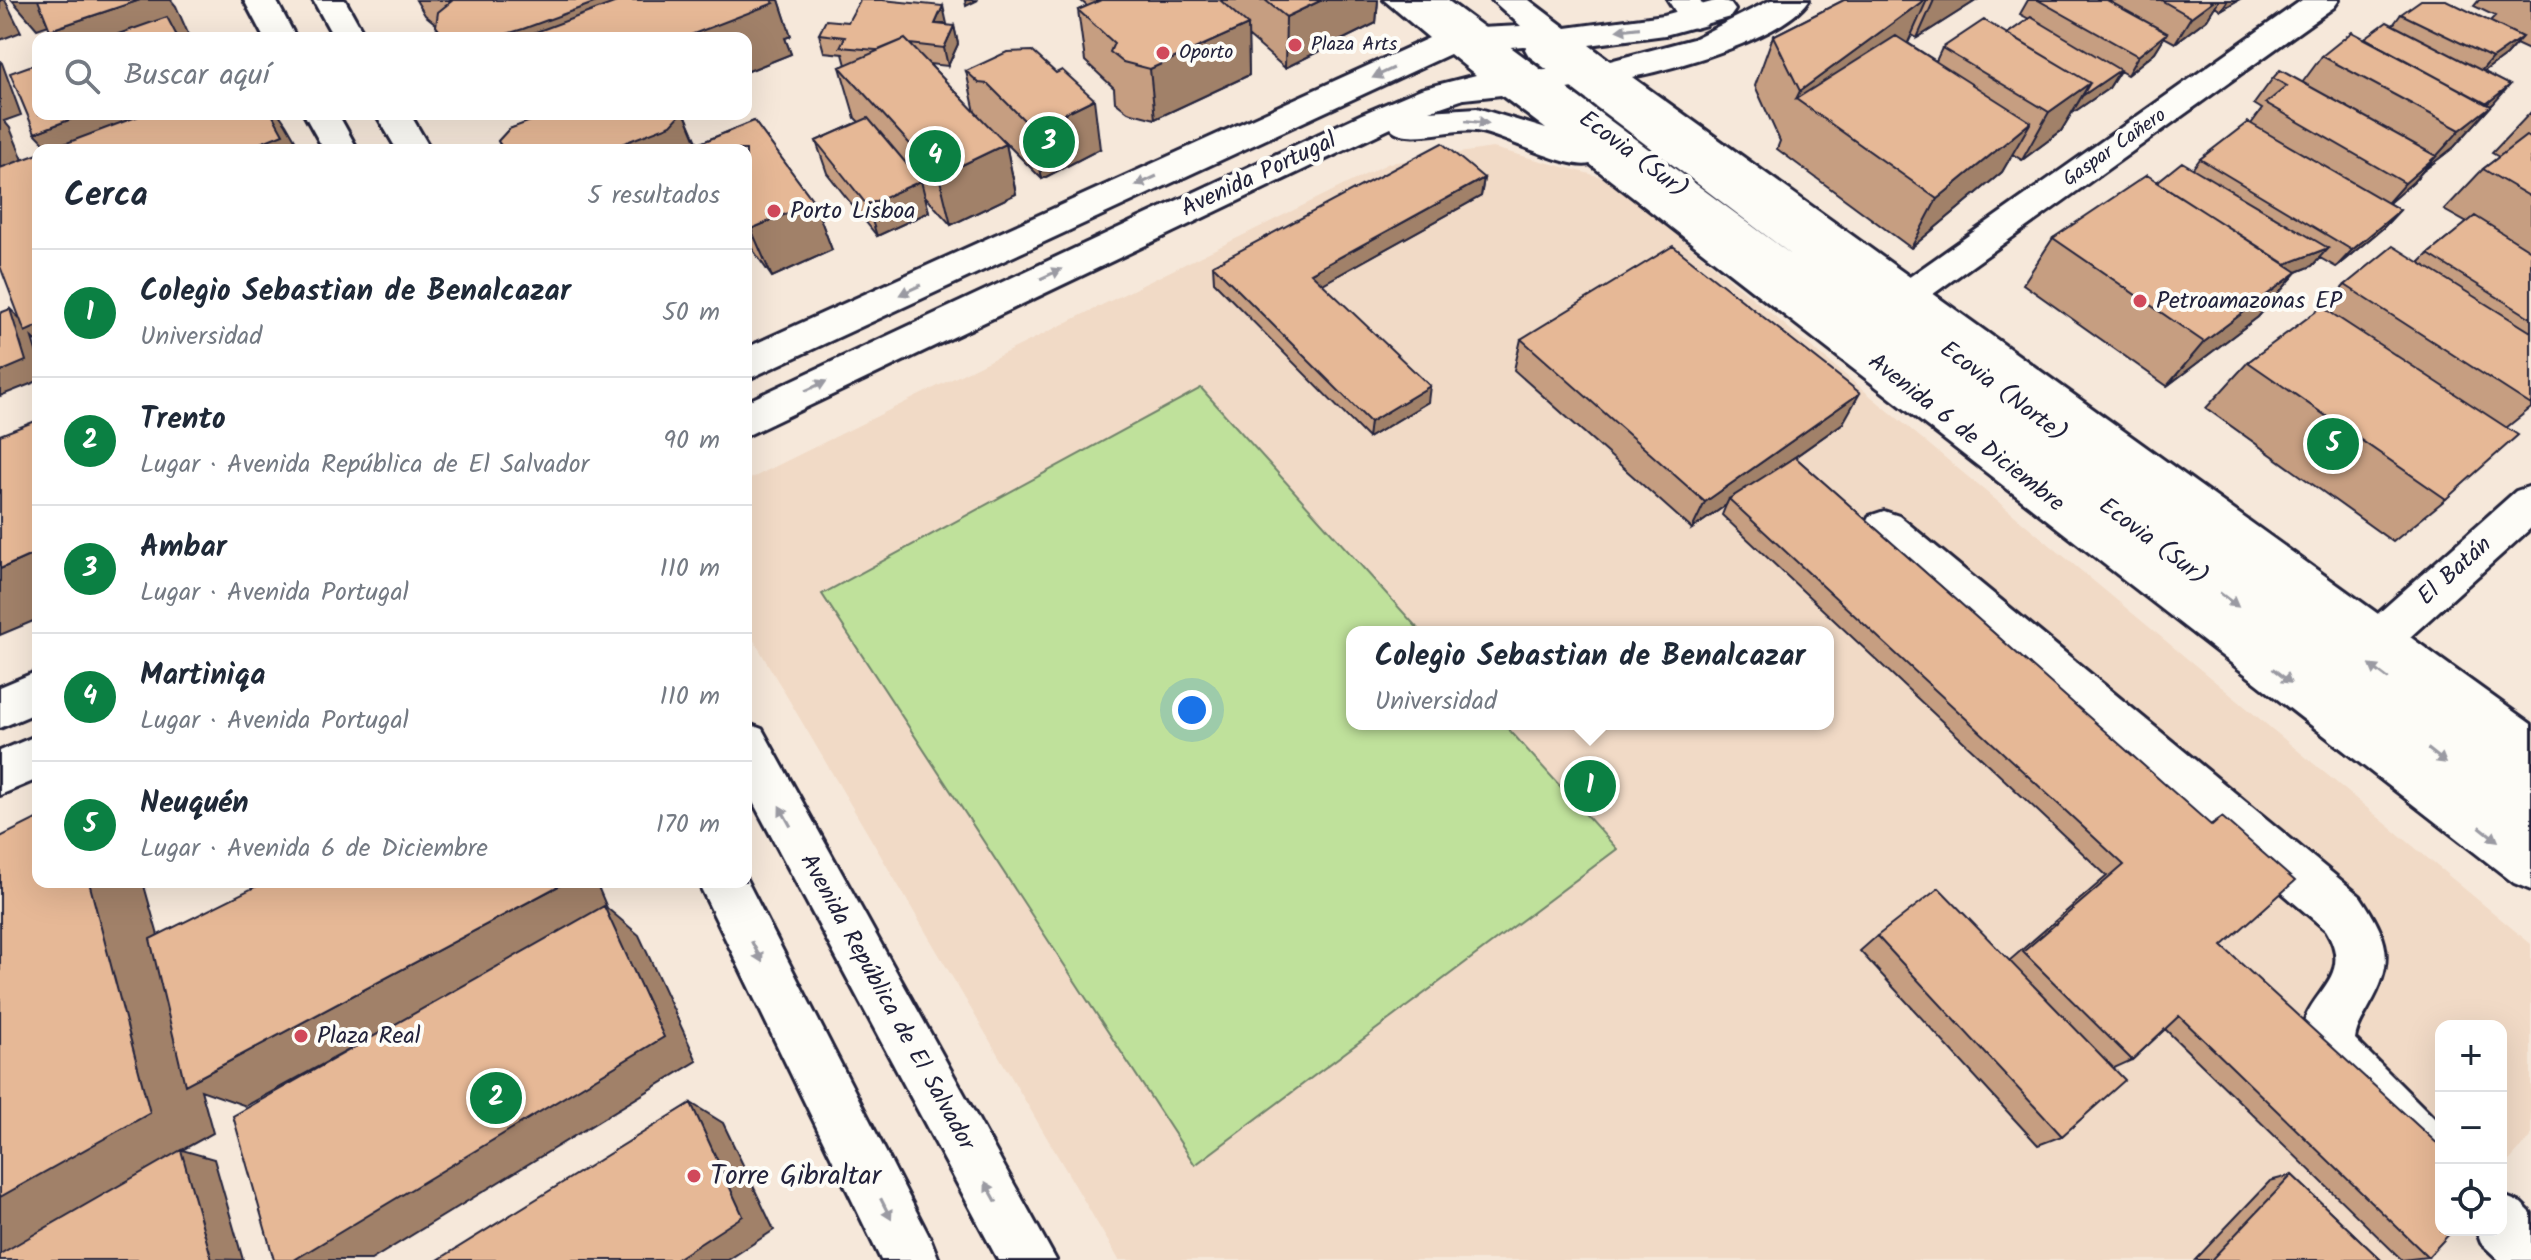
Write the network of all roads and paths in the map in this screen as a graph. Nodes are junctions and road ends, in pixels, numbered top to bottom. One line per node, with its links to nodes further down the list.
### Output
1 (260, 0): 11 (main road)
2 (329, 0): 12 (main road)
3 (1400, 0): 14 (main road)
4 (1426, 0): 14 (main road, Ecovia (Sur))
5 (1475, 0): 13 (main road, Ecovia (Norte))
6 (1508, 0): 13 (main road)
7 (1739, 0): 10 (main road, Avenida Portugal)
8 (1793, 0): 15 (main road, Avenida Portugal)
9 (2323, 0): 23 (main road, Gaspar Cañero)
10 (1689, 9): 13 (main road, Avenida Portugal, one-way to 13)
11 (277, 32)
12 (347, 32)
13 (1542, 38): 14 (main road, Avenida Portugal); 15 (main road, Ecovia (Norte))
14 (1466, 39): 16 (main road, Ecovia (Sur)); 24 (main road, Avenida Portugal, one-way to 24)
15 (1594, 75): 16 (main road, Avenida Portugal); 23 (main road); 35 (main road, Ecovia (Norte), one-way to 15)
16 (1523, 83): 19 (main road, Avenida Portugal); 22 (main road, Avenida 6 de Diciembre); 36 (main road, Ecovia (Sur), one-way to 36)
17 (324, 120): 20 (main road)
18 (396, 120): 21 (main road)
19 (1345, 135): 22 (main road, one-way to 22); 25 (main road, Avenida Portugal, one-way to 19)
20 (338, 144)
21 (410, 144)
22 (1624, 168): 37 (main road, Avenida 6 de Diciembre, one-way to 37)
23 (1906, 296): 28 (main road)
24 (752, 362)
25 (752, 417)
26 (2531, 503): 28 (main road, El Batán)
27 (1884, 528): 39 (main road)
28 (2379, 640): 31 (main road)
29 (32, 694): 30 (main road)
30 (0, 708)
31 (2531, 750)
32 (752, 755): 43 (main road, Avenida República de El Salvador, one-way to 32)
33 (32, 759): 34 (main road)
34 (0, 774)
35 (2531, 786)
36 (2531, 829)
37 (2531, 867)
38 (725, 888): 42 (main road, one-way to 42)
39 (2435, 1157)
40 (2507, 1229): 41 (main road)
41 (2531, 1252)
42 (911, 1260)
43 (1028, 1260)

